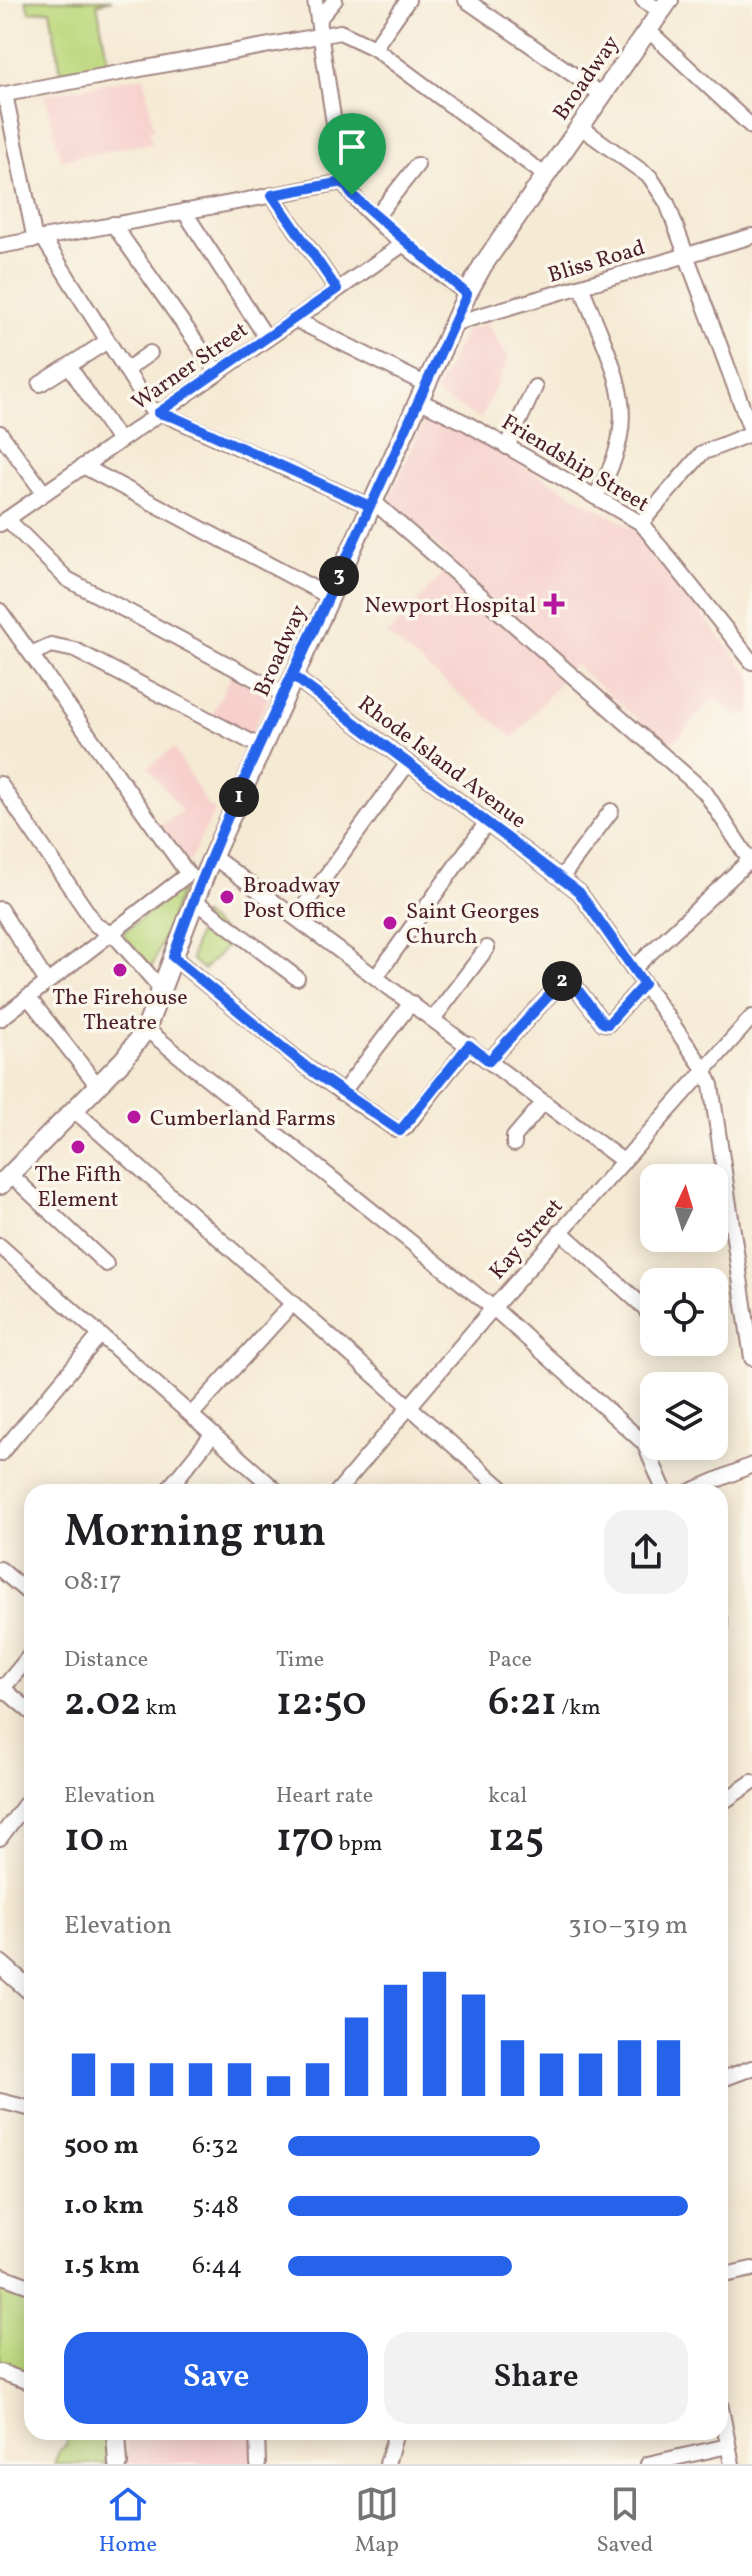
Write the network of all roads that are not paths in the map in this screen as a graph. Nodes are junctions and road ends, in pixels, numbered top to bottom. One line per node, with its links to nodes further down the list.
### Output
1 (315, 0): 7 (street)
2 (335, 0): 7 (street)
3 (408, 0): 9 (street)
4 (466, 0): 11 (street)
5 (643, 0): 6 (street)
6 (665, 6): 8 (main road, Broadway)
7 (319, 26): 9 (street); 10 (street); 16 (street)
8 (648, 30): 11 (main road, Broadway); 13 (street)
9 (374, 48): 15 (street)
10 (2, 94): 22 (street)
11 (601, 94): 12 (main road, Broadway)
12 (579, 126): 15 (main road, Broadway); 25 (street)
13 (752, 127)
14 (417, 165): 19 (street)
15 (546, 176): 28 (main road, Broadway)
16 (343, 182): 17 (street); 19 (street)
17 (272, 195): 18 (street); 27 (street)
18 (184, 211): 20 (street); 31 (street)
19 (376, 217): 23 (street)
20 (113, 224): 22 (street); 36 (street)
21 (752, 236): 25 (street, Bliss Road)
22 (39, 239): 24 (street); 32 (street)
23 (405, 243): 27 (street, Warner Street); 28 (street)
24 (0, 246)
25 (687, 255): 26 (street, Bliss Road); 42 (street)
26 (582, 288): 30 (street, Bliss Road); 47 (street)
27 (337, 289): 29 (street, Warner Street)
28 (467, 294): 30 (main road, Broadway)
29 (294, 319): 31 (street, Warner Street); 39 (street, Friendship Street)
30 (452, 324): 39 (main road, Broadway)
31 (266, 337): 36 (street, Warner Street)
32 (106, 342): 34 (street); 35 (street)
33 (150, 353): 35 (street)
34 (69, 366): 37 (street); 43 (street)
35 (126, 370): 40 (street)
36 (217, 372): 40 (street, Warner Street)
37 (40, 384)
38 (535, 387): 44 (street)
39 (422, 392): 44 (street, Friendship Street); 48 (main road, Broadway)
40 (158, 413): 43 (street, Warner Street); 48 (street)
41 (0, 433): 46 (street)
42 (752, 433): 50 (street)
43 (119, 441): 45 (street, Warner Street)
44 (507, 447): 47 (street, Friendship Street)
45 (83, 466): 46 (street, Warner Street); 51 (street)
46 (44, 493): 49 (street, Warner Street)
47 (595, 497): 50 (street, Friendship Street)
48 (371, 504): 51 (main road, Broadway); 63 (street)
49 (4, 521): 56 (street)
50 (641, 523): 54 (street, Friendship Street)
51 (330, 597): 55 (main road, Broadway)
52 (0, 611): 53 (street)
53 (31, 654): 57 (street); 64 (street)
54 (752, 662)
55 (293, 676): 56 (main road, Broadway); 58 (street, Rhode Island Avenue)
56 (285, 695): 57 (main road, Broadway)
57 (261, 747): 62 (main road, Broadway)
58 (408, 763): 61 (street, Rhode Island Avenue); 68 (street)
59 (0, 784): 69 (street)
60 (611, 811): 65 (street)
61 (487, 822): 65 (street, Rhode Island Avenue); 73 (street)
62 (212, 856): 64 (main road, Broadway); 68 (street)
63 (751, 861): 72 (street)
64 (195, 876): 66 (main road, Broadway); 69 (street)
65 (561, 878): 72 (street, Rhode Island Avenue)
66 (194, 900): 71 (main road, Broadway); 74 (street)
67 (0, 909): 75 (street)
68 (296, 917): 73 (street)
69 (108, 933): 75 (street); 77 (street)
70 (487, 948): 82 (street)
71 (173, 957): 77 (main road, Broadway); 88 (street)
72 (633, 969): 76 (street, Rhode Island Avenue)
73 (376, 977): 79 (street)
74 (297, 978)
75 (47, 982): 78 (street)
76 (644, 984): 85 (street); 86 (street, Rhode Island Avenue)
77 (163, 991): 83 (main road, Broadway)
78 (28, 997): 81 (street); 87 (street)
79 (411, 1003): 82 (street); 88 (street)
80 (752, 1017): 86 (street, Kay Street)
81 (0, 1019)
82 (433, 1019): 84 (street)
83 (146, 1029): 87 (main road, Broadway); 99 (street)
84 (469, 1045): 85 (street); 88 (street)
85 (489, 1061): 89 (street)
86 (704, 1069): 92 (street, Kay Street); 101 (street, Rhode Island Avenue)
87 (98, 1086): 90 (main road, Broadway)
88 (342, 1093)
89 (544, 1102): 91 (street); 92 (street)
90 (74, 1110): 93 (main road, Broadway); 98 (street)
91 (514, 1144)
92 (623, 1161): 94 (street, Kay Street)
93 (5, 1180): 96 (street)
94 (560, 1231): 97 (street); 99 (street, Kay Street)
95 (0, 1246): 100 (street)
96 (106, 1264)
97 (640, 1303)
98 (292, 1304): 102 (street); 103 (street)
99 (493, 1308): 102 (street, Kay Street); 111 (street)
100 (100, 1335): 103 (street); 105 (street)
101 (752, 1358)
102 (408, 1406): 109 (street, Kay Street); 110 (street)
103 (192, 1414): 104 (street)
104 (212, 1435): 107 (street); 108 (street)
105 (0, 1454)
106 (752, 1465): 112 (street)
107 (172, 1484)
108 (269, 1484)
109 (344, 1484)
110 (497, 1484)
111 (662, 1484)
112 (708, 1484)
113 (0, 1569): 114 (street)
114 (24, 1589)
115 (24, 1662): 116 (street)
116 (1, 1689): 117 (street)
117 (24, 1707)
118 (752, 1782): 119 (street)
119 (728, 1798)
120 (24, 1806): 121 (street)
121 (0, 1838)
122 (0, 1964): 123 (main road)
123 (24, 1985)
124 (752, 2068): 125 (street)
125 (728, 2077)
126 (0, 2101): 127 (street)
127 (24, 2107)
128 (752, 2269): 129 (street)
129 (728, 2274)
130 (0, 2275): 131 (street)
131 (24, 2284)
132 (0, 2372): 133 (street)
133 (24, 2380)
134 (116, 2440): 139 (main road)
135 (257, 2440): 140 (street)
136 (394, 2440): 141 (street)
137 (727, 2440): 138 (street)
138 (728, 2446): 142 (street); 143 (street)
139 (118, 2464)
140 (258, 2464)
141 (387, 2464)
142 (648, 2464)
143 (732, 2464)

